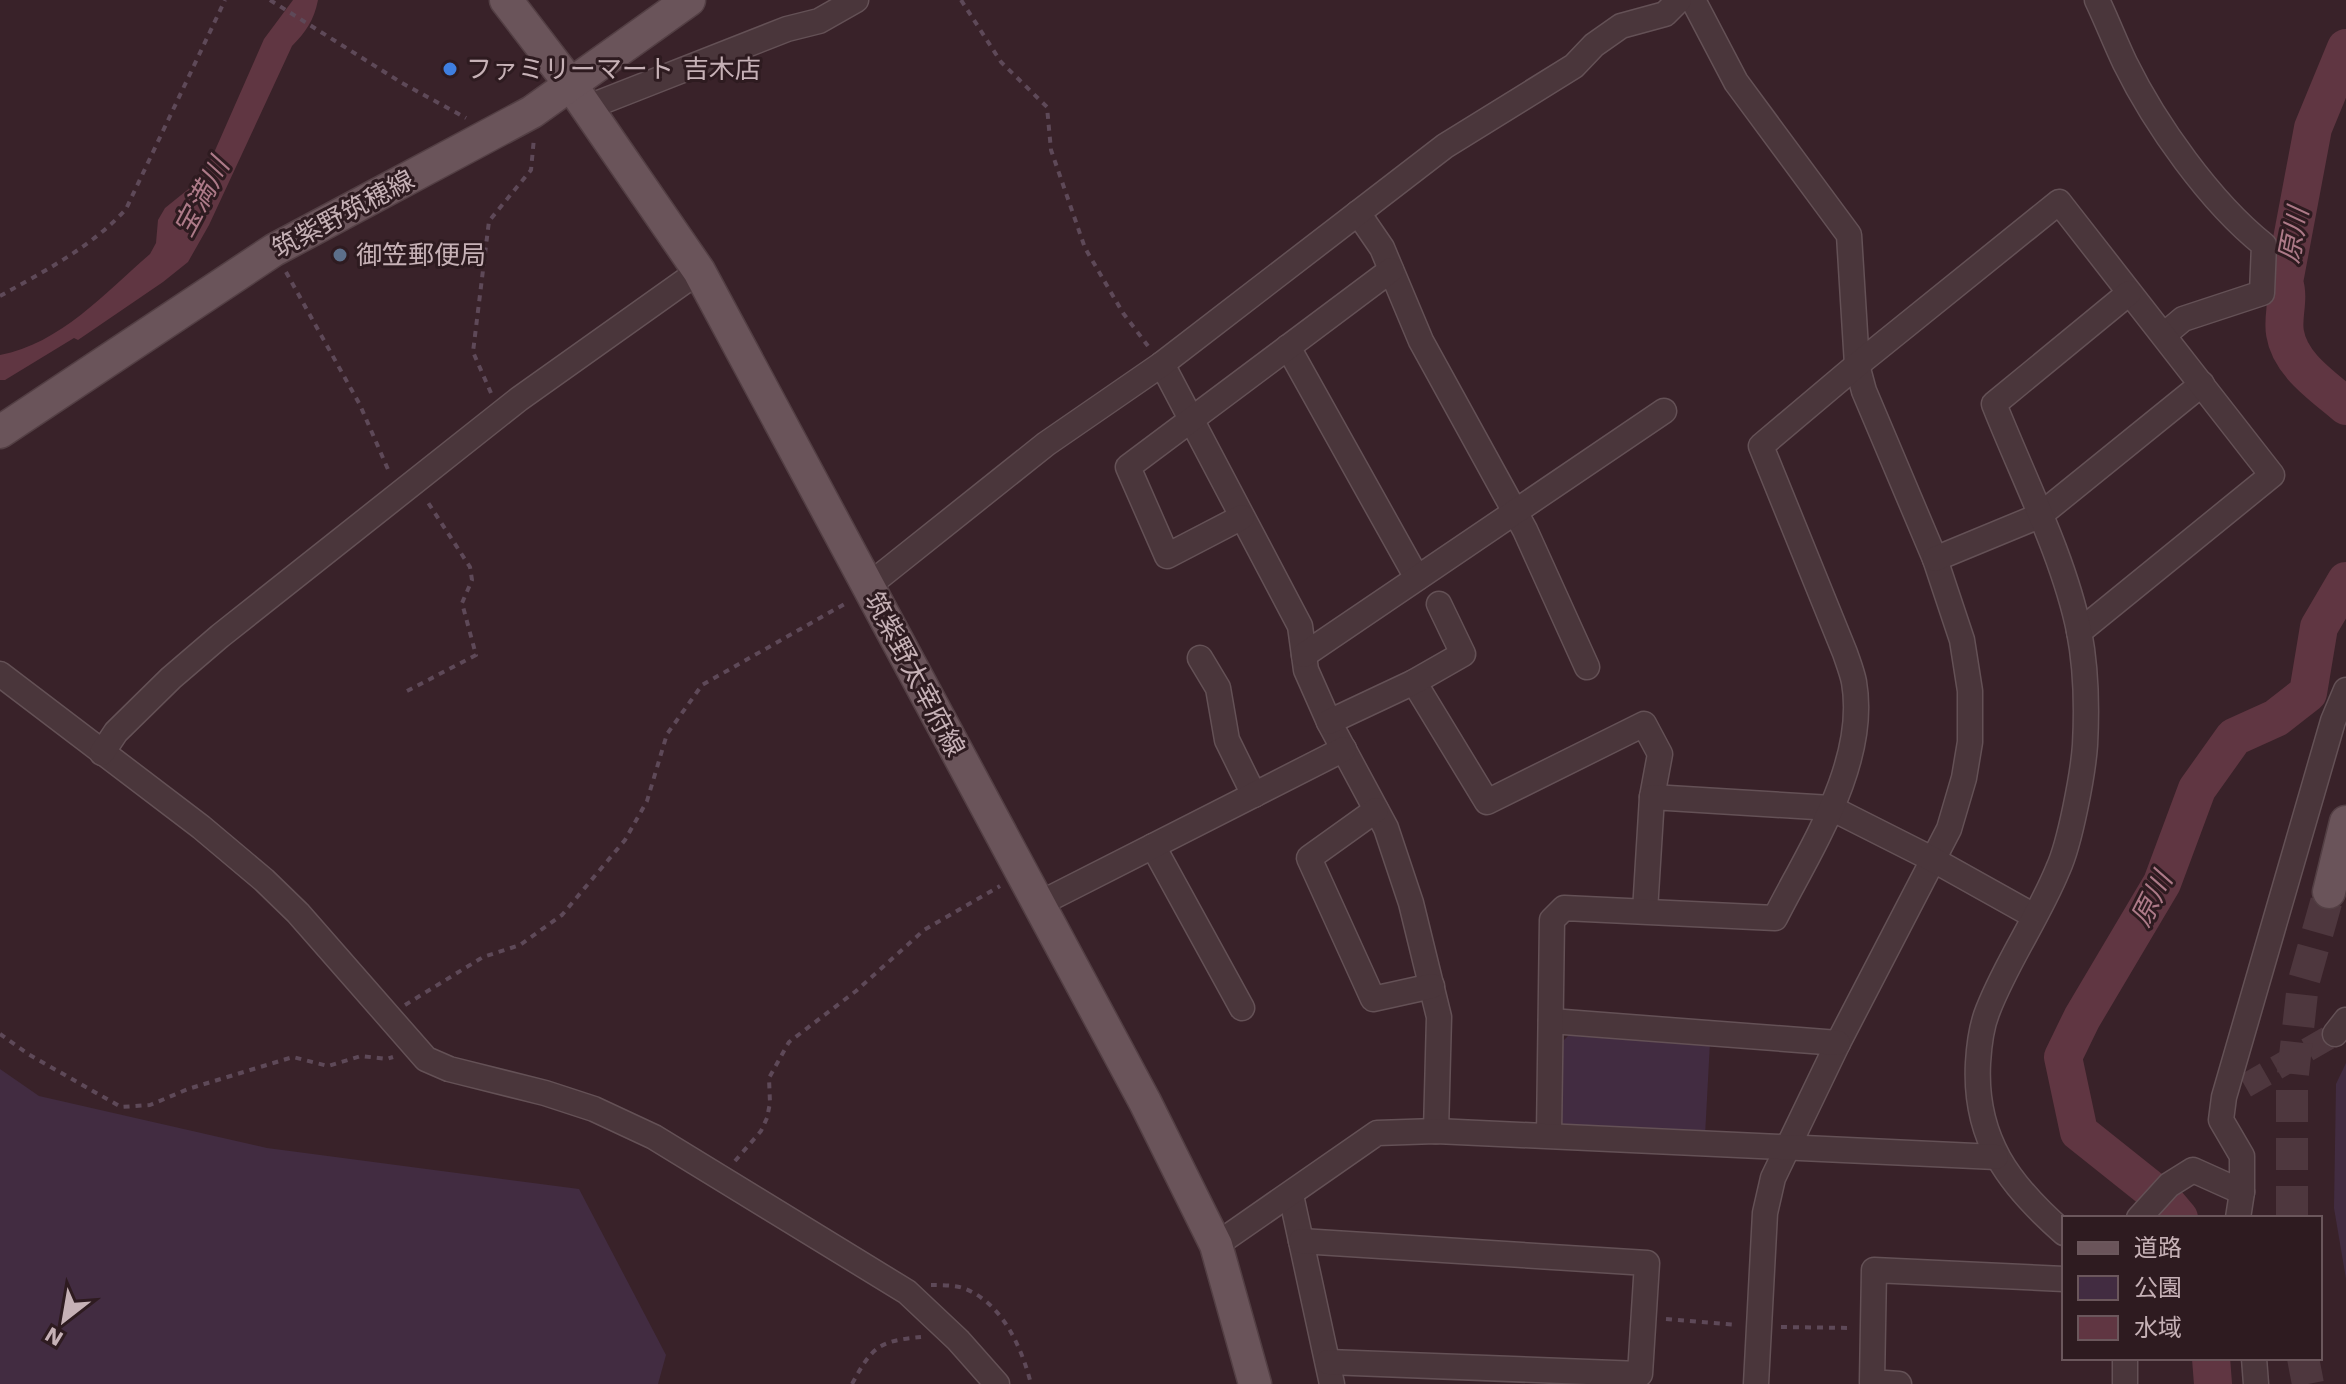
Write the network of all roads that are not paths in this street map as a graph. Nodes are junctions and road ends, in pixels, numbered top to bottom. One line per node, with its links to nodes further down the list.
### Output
1 (506, 0): 7 (main road, 筑紫野太宰府線)
2 (689, 0): 7 (main road, 筑紫野筑穂線)
3 (856, 0): 7 (street)
4 (1679, 0): 8 (street)
5 (1693, 0): 15 (street)
6 (2097, 0): 12 (street)
7 (579, 97): 10 (main road, 筑紫野太宰府線); 19 (main road, 筑紫野筑穂線)
8 (1358, 213): 9 (street); 14 (street)
9 (1391, 270): 13 (street); 20 (street)
10 (699, 271): 25 (main road, 筑紫野太宰府線); 36 (street)
11 (2129, 293): 12 (street); 15 (street); 21 (street)
12 (2164, 335): 16 (street)
13 (1288, 347): 18 (street); 24 (street)
14 (1162, 364): 18 (street); 25 (street)
15 (1857, 365): 23 (street); 39 (street)
16 (2202, 384): 21 (street); 27 (street)
17 (1664, 411): 20 (street)
18 (1192, 421): 22 (street); 22 (street)
19 (0, 432)
20 (1514, 512): 24 (street); 30 (street)
21 (2039, 516): 23 (street); 27 (street)
22 (1242, 517): 28 (street)
23 (1935, 559): 44 (street)
24 (1417, 578): 28 (street)
25 (868, 586): 45 (main road, 筑紫野太宰府線)
26 (1439, 604): 32 (street)
27 (2079, 632): 47 (street)
28 (1304, 655): 34 (street)
29 (1200, 658): 37 (street)
30 (1587, 667)
31 (0, 674): 36 (street)
32 (1414, 682): 34 (street); 38 (street)
33 (2346, 690): 56 (street)
34 (1329, 722): 35 (street)
35 (1344, 749): 37 (street); 40 (street)
36 (102, 753): 67 (street)
37 (1254, 795): 42 (street)
38 (1652, 797): 39 (street); 46 (street)
39 (1831, 808): 44 (street); 46 (street)
40 (1376, 810): 48 (street); 48 (street)
41 (2346, 822): 43 (main road)
42 (1153, 846): 45 (street); 49 (street)
43 (2346, 856)
44 (1932, 859): 47 (street); 51 (street)
45 (1039, 904): 62 (main road, 筑紫野太宰府線)
46 (1645, 911): 50 (street)
47 (2034, 916): 55 (street)
48 (1432, 986): 52 (street)
49 (1242, 1008)
50 (1551, 1021): 51 (street); 53 (street)
51 (1838, 1043): 54 (street)
52 (1436, 1131): 53 (street); 57 (street)
53 (1549, 1135): 54 (street)
54 (1786, 1147): 55 (street); 70 (street)
55 (1996, 1157): 60 (street)
56 (2242, 1192): 58 (street); 59 (street)
57 (1291, 1195): 61 (street); 62 (street)
58 (2141, 1216)
59 (2238, 1216)
60 (2062, 1231)
61 (1301, 1241): 66 (street); 66 (street)
62 (1216, 1245): 69 (main road, 筑紫野太宰府線)
63 (2062, 1279): 71 (street)
64 (2125, 1360): 72 (street)
65 (2254, 1360): 73 (street)
66 (1330, 1373)
67 (997, 1384)
68 (1248, 1384): 69 (street)
69 (1255, 1384)
70 (1756, 1384)
71 (1899, 1384)
72 (2125, 1384)
73 (2256, 1384)

